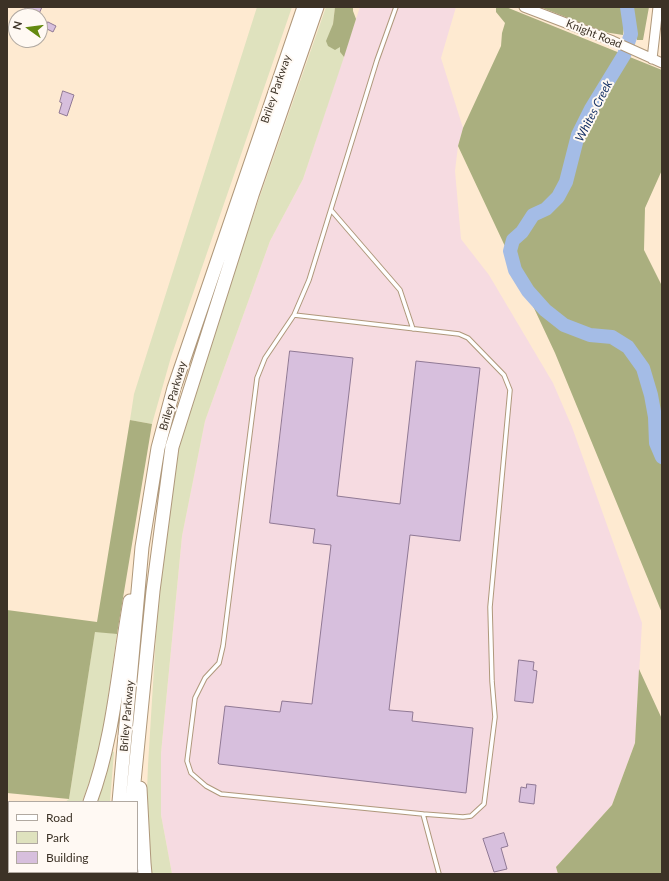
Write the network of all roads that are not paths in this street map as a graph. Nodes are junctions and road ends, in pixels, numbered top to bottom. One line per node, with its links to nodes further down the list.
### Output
1 (304, 7): 11 (highway, Briley Parkway)
2 (317, 7): 12 (highway, Briley Parkway)
3 (396, 7): 8 (lane)
4 (524, 7): 6 (street, Knight Road)
5 (658, 7): 6 (street)
6 (652, 60): 7 (street, Knight Road)
7 (662, 63)
8 (331, 210): 9 (lane); 10 (lane)
9 (294, 315): 10 (lane); 16 (lane)
10 (413, 329): 16 (lane)
11 (142, 547): 13 (highway); 14 (highway, Briley Parkway)
12 (138, 743): 15 (highway, Briley Parkway); 17 (highway)
13 (90, 801)
14 (120, 801)
15 (132, 801)
16 (423, 814): 18 (lane)
17 (145, 874)
18 (439, 874)

